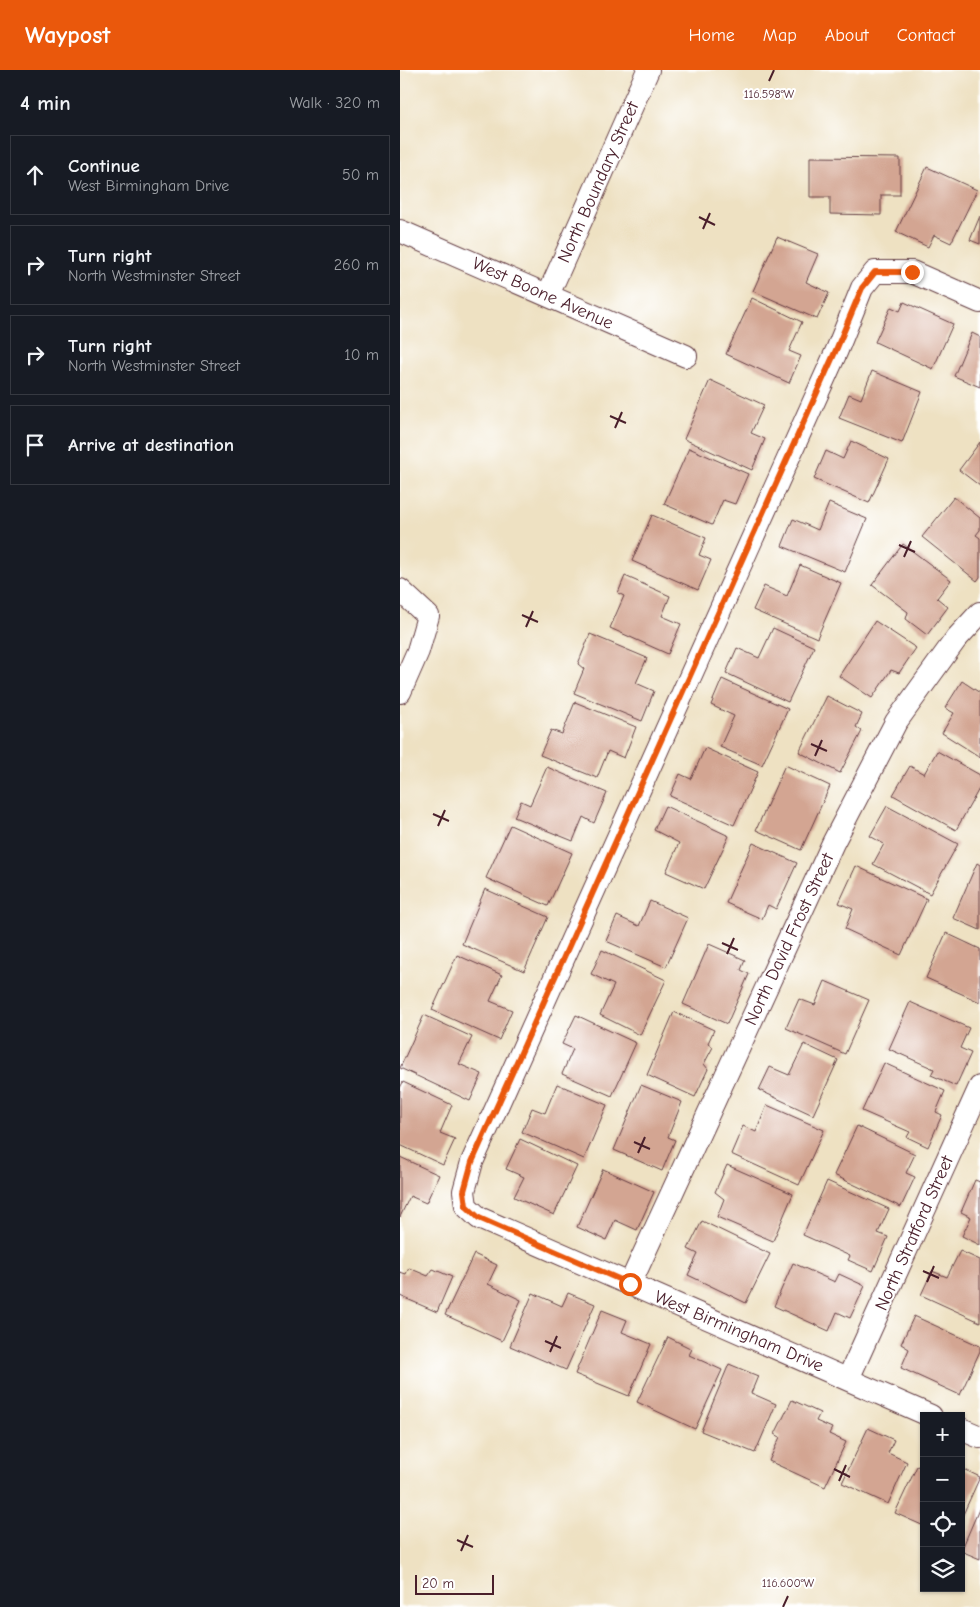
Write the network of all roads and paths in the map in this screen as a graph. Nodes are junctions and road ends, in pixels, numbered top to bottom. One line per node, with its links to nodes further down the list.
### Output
1 (648, 70): 3 (street, North Boundary Street)
2 (400, 230): 3 (street, West Boone Avenue)
3 (548, 295): 5 (street, West Boone Avenue)
4 (980, 302): 10 (street, West Birmingham Drive)
5 (686, 356)
6 (400, 590): 8 (street)
7 (980, 613): 10 (street, North David Frost Street)
8 (400, 692)
9 (980, 1087): 11 (street, North Stratford Street)
10 (630, 1284): 11 (street, West Birmingham Drive)
11 (848, 1379): 12 (street, West Birmingham Drive)
12 (922, 1412)
13 (965, 1431): 14 (street)
14 (980, 1437)

